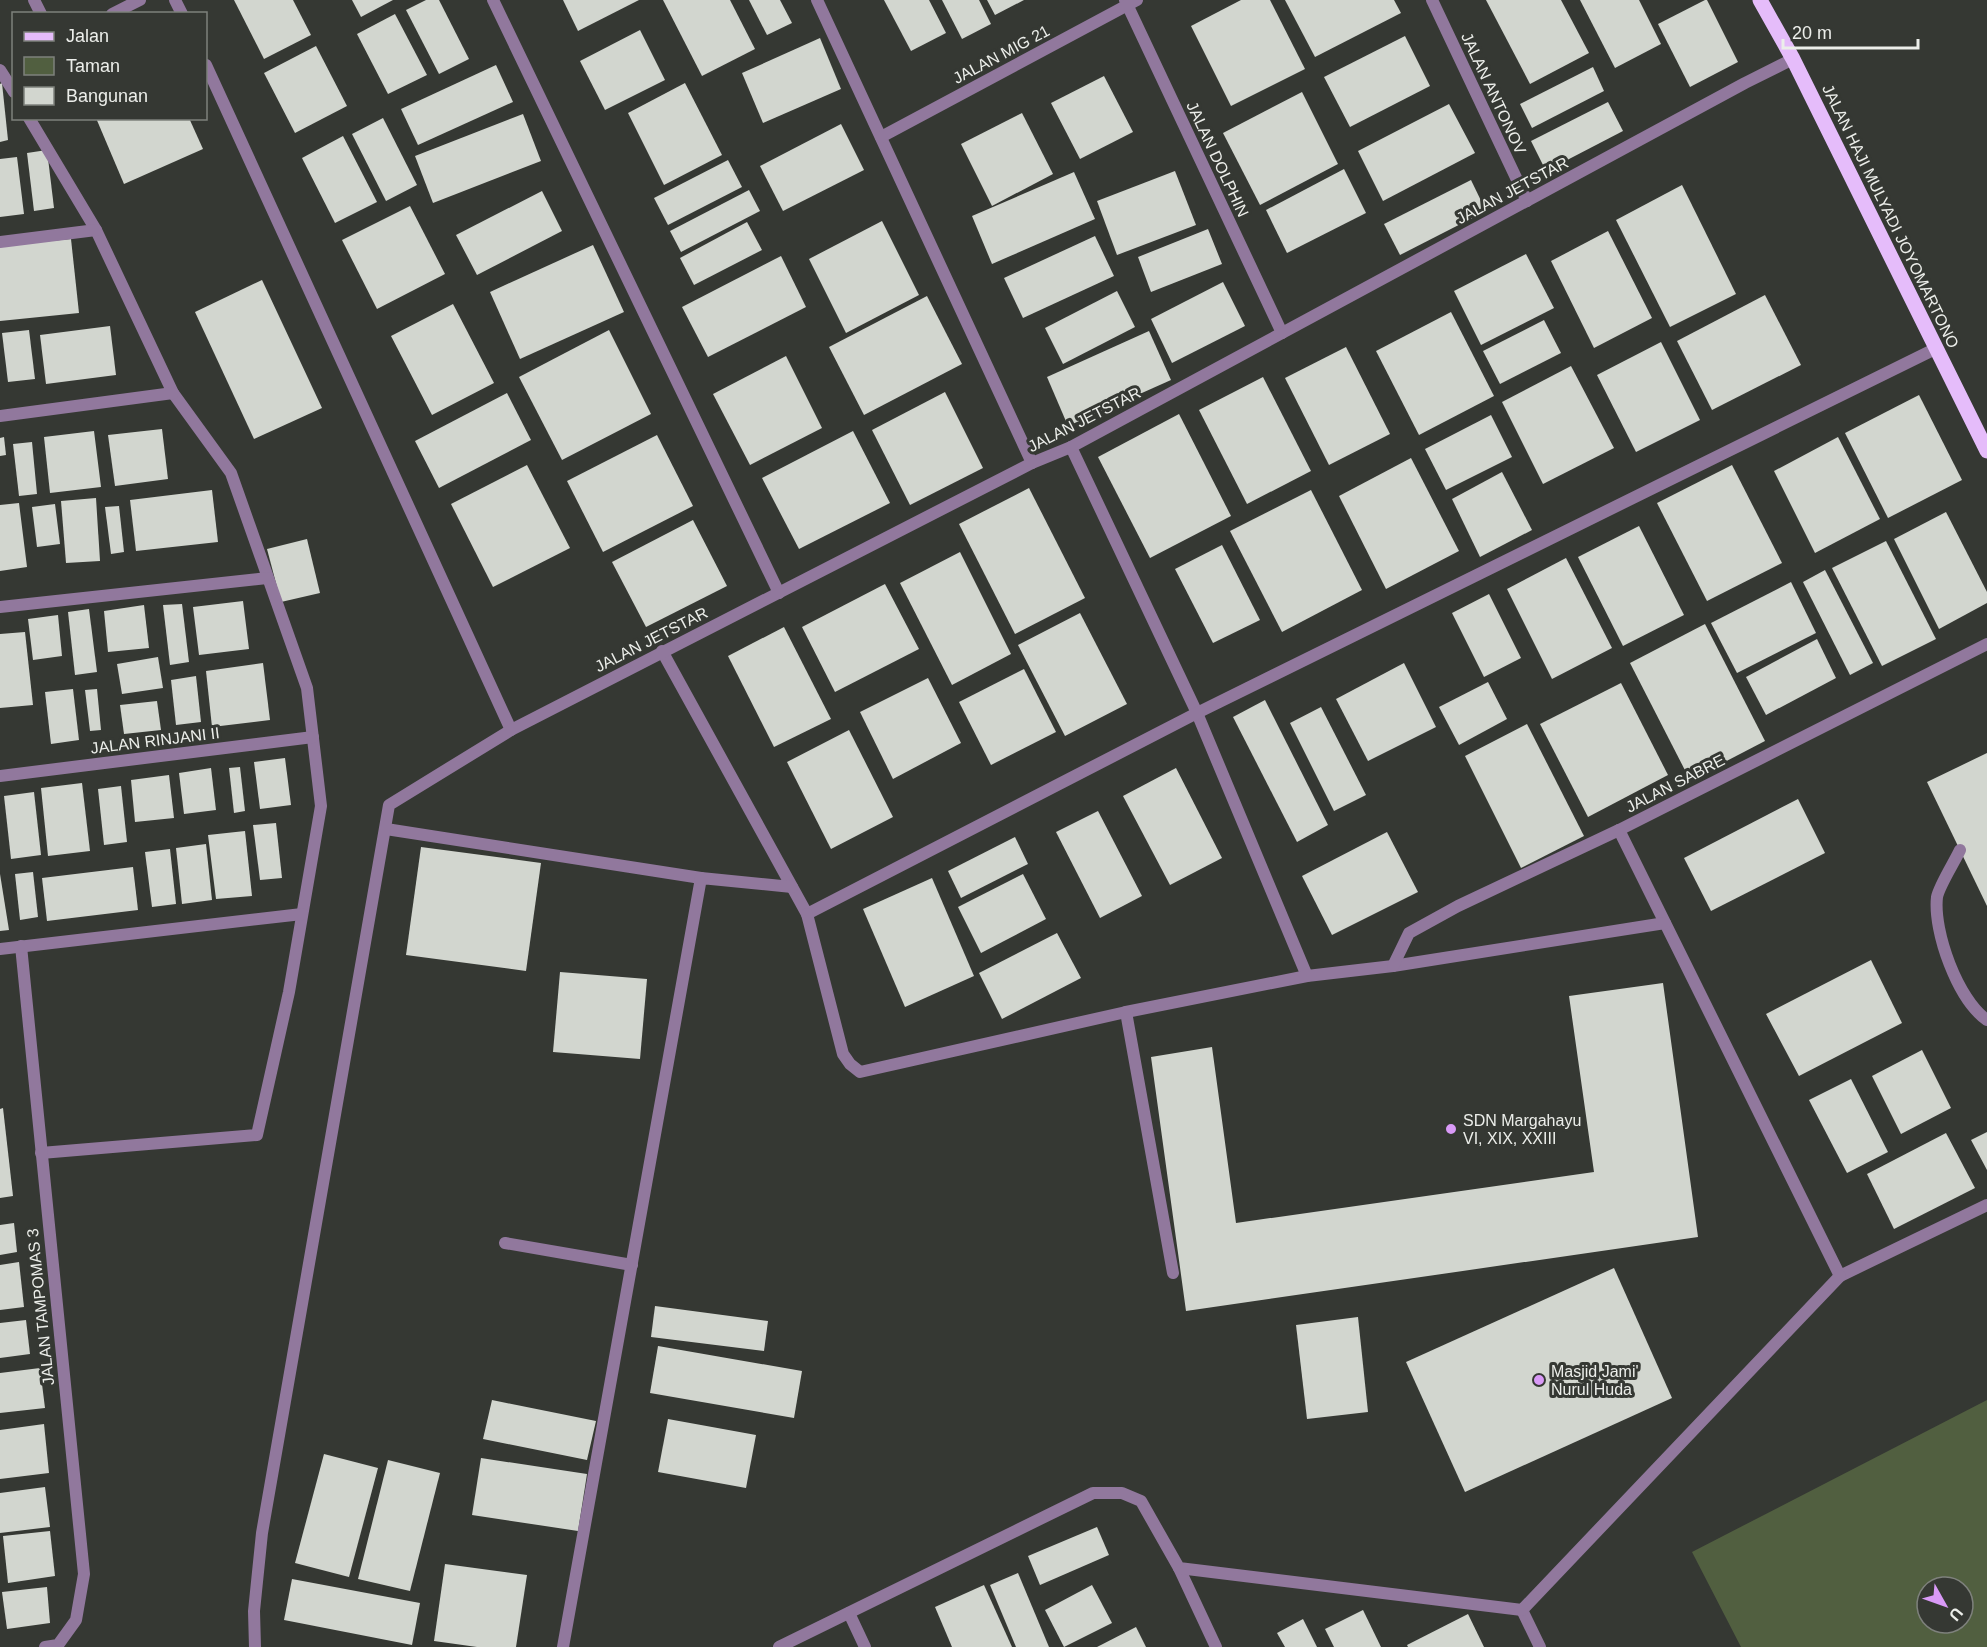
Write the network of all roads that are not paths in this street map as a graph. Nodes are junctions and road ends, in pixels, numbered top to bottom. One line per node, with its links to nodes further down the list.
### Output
1 (140, 0): 7 (street)
2 (493, 0): 25 (street)
3 (817, 0): 13 (street)
4 (1432, 0): 14 (street, JALAN ANTONOV)
5 (1130, 2): 13 (street, JALAN MIG 21); 17 (street, JALAN DOLPHIN)
6 (1764, 2): 8 (main road, JALAN HAJI MULYADI JOYOMARTONO)
7 (116, 12)
8 (1793, 59): 14 (street, JALAN JETSTAR); 18 (main road, JALAN HAJI MULYADI JOYOMARTONO)
9 (207, 67): 30 (street)
10 (0, 70): 11 (street)
11 (12, 89)
12 (30, 120): 15 (street)
13 (881, 137): 23 (street)
14 (1527, 201): 17 (street, JALAN JETSTAR)
15 (96, 230): 16 (street); 19 (street)
16 (0, 242)
17 (1282, 333): 21 (street, JALAN JETSTAR)
18 (1937, 348): 22 (main road, JALAN HAJI MULYADI JOYOMARTONO); 29 (street)
19 (173, 393): 20 (street); 24 (street)
20 (0, 416)
21 (1071, 447): 23 (street, JALAN JETSTAR); 29 (street)
22 (1987, 451)
23 (1032, 464): 25 (street, JALAN JETSTAR)
24 (267, 578): 26 (street); 31 (street)
25 (779, 593): 28 (street, JALAN JETSTAR)
26 (0, 607)
27 (1987, 644): 34 (street, JALAN SABRE)
28 (662, 651): 30 (street, JALAN JETSTAR); 37 (street)
29 (1197, 713): 39 (street); 44 (street)
30 (510, 730): 33 (street, JALAN JETSTAR)
31 (313, 737): 32 (street, JALAN RINJANI II); 38 (street)
32 (0, 776)
33 (386, 829): 36 (street); 57 (street)
34 (1619, 830): 40 (street); 43 (street, JALAN SABRE)
35 (1960, 850): 46 (street)
36 (701, 878): 37 (street); 50 (street)
37 (792, 887): 39 (street)
38 (302, 914): 41 (street); 47 (street)
39 (807, 914): 45 (street)
40 (1665, 923): 43 (street); 52 (street)
41 (21, 946): 42 (street); 47 (street, JALAN TAMPOMAS 3)
42 (0, 949)
43 (1393, 966): 44 (street)
44 (1307, 976): 45 (street)
45 (1126, 1012): 51 (street)
46 (1987, 1020)
47 (41, 1153): 56 (street, JALAN TAMPOMAS 3)
48 (1987, 1205): 52 (street)
49 (505, 1243): 50 (street)
50 (632, 1265): 58 (street)
51 (1173, 1273)
52 (1840, 1276): 54 (street)
53 (1179, 1568): 54 (street); 55 (street); 61 (street)
54 (1522, 1610): 62 (street)
55 (849, 1613): 59 (street); 60 (street)
56 (45, 1647)
57 (255, 1647)
58 (563, 1647)
59 (778, 1647)
60 (865, 1647)
61 (1216, 1647)
62 (1540, 1647)

